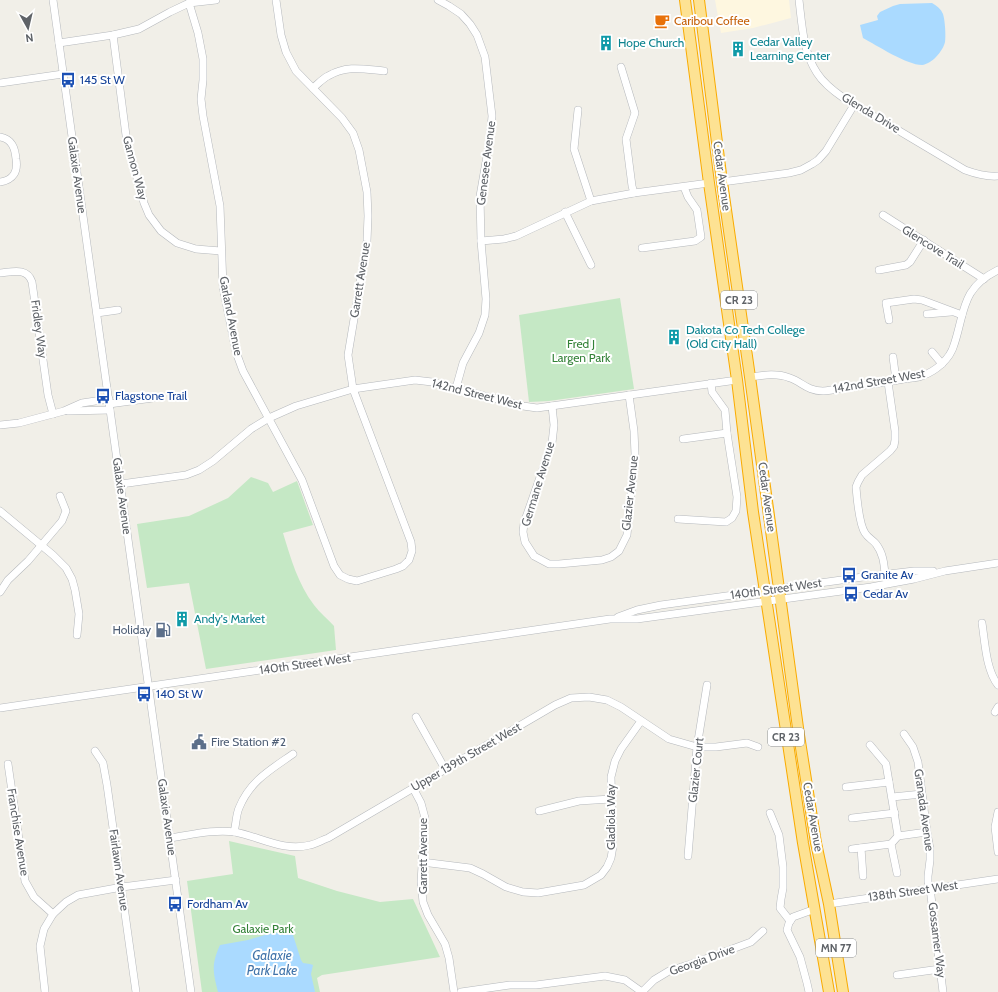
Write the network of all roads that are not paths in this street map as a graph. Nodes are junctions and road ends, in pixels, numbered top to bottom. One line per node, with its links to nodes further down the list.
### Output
1 (53, 0): 10 (street, Galaxie Avenue)
2 (216, 0): 8 (street)
3 (276, 0): 15 (street, Garrett Avenue)
4 (438, 0): 28 (street, Genesee Avenue)
5 (685, 0): 22 (highway, Cedar Avenue / CR 23)
6 (699, 0): 21 (highway, Cedar Avenue / CR 23)
7 (799, 0): 16 (street, Glenda Drive)
8 (189, 3): 9 (street); 31 (street, Garland Avenue)
9 (113, 35): 10 (street); 31 (street, Gannon Way)
10 (59, 43): 13 (street, Galaxie Avenue)
11 (621, 67): 24 (street)
12 (384, 71): 15 (street)
13 (63, 74): 14 (street); 40 (street, Galaxie Avenue)
14 (0, 83)
15 (313, 88): 53 (street, Garrett Avenue)
16 (854, 105): 19 (street, Glenda Drive); 21 (street)
17 (578, 110): 25 (street)
18 (0, 137): 20 (street)
19 (998, 176)
20 (0, 182)
21 (722, 182): 47 (highway, Cedar Avenue / CR 23)
22 (709, 183): 23 (street); 37 (highway, Cedar Avenue / CR 23)
23 (684, 186): 24 (street); 30 (street)
24 (634, 193): 25 (street)
25 (590, 201): 26 (street)
26 (565, 212): 28 (street); 32 (street)
27 (883, 215): 29 (street, Glencove Trail)
28 (481, 240): 52 (street, Genesee Avenue)
29 (924, 240): 33 (street); 36 (street, Glencove Trail)
30 (642, 248)
31 (221, 251): 60 (street, Garland Avenue)
32 (590, 265)
33 (879, 270)
34 (998, 270): 36 (street, 142nd Street West)
35 (0, 273): 59 (street, Fridley Way)
36 (984, 279): 42 (street, 142nd Street West)
37 (726, 306): 47 (highway); 48 (highway, Cedar Avenue / CR 23)
38 (118, 310): 40 (street)
39 (953, 312): 41 (street); 42 (street); 43 (street)
40 (97, 313): 56 (street, Galaxie Avenue)
41 (927, 314)
42 (962, 315): 46 (street, 142nd Street West)
43 (889, 320)
44 (932, 352): 46 (street)
45 (893, 357): 49 (street)
46 (942, 364): 49 (street, 142nd Street West)
47 (750, 377): 50 (street, 142nd Street West); 63 (highway, Cedar Avenue / CR 23)
48 (737, 380): 51 (street, 142nd Street West); 63 (highway); 76 (highway, Cedar Avenue / CR 23)
49 (896, 380): 50 (street, 142nd Street West)
50 (888, 382): 74 (street)
51 (711, 383): 54 (street, 142nd Street West); 62 (street)
52 (456, 388): 53 (street, 142nd Street West); 57 (street, 142nd Street West)
53 (354, 389): 60 (street, 142nd Street West); 72 (street, Garrett Avenue)
54 (629, 395): 57 (street, 142nd Street West); 71 (street, Glazier Avenue)
55 (153, 398): 56 (street)
56 (109, 405): 58 (street); 58 (street); 65 (street, Galaxie Avenue)
57 (552, 406): 71 (street, Germane Avenue)
58 (64, 411): 59 (street)
59 (53, 414): 61 (street)
60 (269, 418): 65 (street, 142nd Street West); 72 (street, Garland Avenue)
61 (0, 425)
62 (727, 433): 64 (street); 68 (street)
63 (758, 435): 75 (highway, Cedar Avenue / CR 23)
64 (683, 439)
65 (121, 484): 85 (street, Galaxie Avenue)
66 (60, 496): 69 (street)
67 (0, 512): 69 (street)
68 (678, 519)
69 (42, 545): 77 (street); 82 (street)
70 (998, 563): 73 (street, 140th Street West)
71 (559, 564)
72 (396, 569)
73 (945, 571): 74 (street, 140th Street West); 78 (street, 140th Street West)
74 (885, 574): 75 (street, 140th Street West)
75 (779, 588): 76 (street, 140th Street West); 78 (highway, Cedar Avenue / CR 23)
76 (765, 590): 79 (highway, Cedar Avenue / CR 23); 80 (street, 140th Street West)
77 (0, 592)
78 (781, 599): 79 (street, 140th Street West); 124 (highway, Cedar Avenue / CR 23)
79 (767, 601): 80 (street, 140th Street West); 125 (highway, Cedar Avenue / CR 23)
80 (610, 619): 85 (street, 140th Street West)
81 (982, 623): 84 (street)
82 (77, 635)
83 (707, 685): 91 (street, Glazier Court)
84 (998, 685)
85 (149, 686): 86 (street, 140th Street West); 111 (street, Galaxie Avenue)
86 (0, 708)
87 (416, 717): 96 (street)
88 (641, 721): 91 (street, Upper 139th Street West); 96 (street, Upper 139th Street West); 102 (street, Gladiola Way)
89 (904, 734): 100 (street, Granada Avenue)
90 (870, 744): 97 (street)
91 (697, 747): 92 (street, Upper 139th Street West); 116 (street, Glazier Court)
92 (758, 747)
93 (95, 751): 122 (street, Fairlawn Avenue)
94 (293, 754): 108 (street)
95 (8, 764): 126 (street, Franchise Avenue)
96 (445, 769): 99 (street, Upper 139th Street West)
97 (889, 782): 98 (street); 101 (street)
98 (846, 787)
99 (413, 788): 108 (street, Upper 139th Street West); 117 (street, Garrett Avenue)
100 (922, 794): 101 (street); 109 (street, Granada Avenue)
101 (892, 797): 105 (street)
102 (611, 799): 103 (street); 117 (street, Gladiola Way)
103 (539, 811)
104 (998, 812): 115 (street)
105 (895, 813): 107 (street); 110 (street)
106 (770, 814): 127 (street)
107 (852, 818)
108 (234, 832): 111 (street, Upper 139th Street West)
109 (927, 832): 110 (street); 123 (street, Granada Avenue)
110 (898, 836): 112 (street)
111 (170, 838): 121 (street, Galaxie Avenue)
112 (891, 844): 113 (street); 118 (street)
113 (861, 848): 114 (street); 119 (street)
114 (852, 849)
115 (998, 852)
116 (688, 856)
117 (422, 862): 134 (street, Garrett Avenue)
118 (897, 873)
119 (863, 876)
120 (998, 879): 123 (street, 138th Street West)
121 (176, 880): 122 (street); 133 (street, Galaxie Avenue)
122 (122, 887): 126 (street); 132 (street, Fairlawn Avenue)
123 (930, 888): 124 (street, 138th Street West); 129 (street, Gossamer Way)
124 (829, 904): 139 (highway, Cedar Avenue / MN 77)
125 (814, 909): 127 (street); 138 (highway, Cedar Avenue / MN 77)
126 (53, 914): 131 (street)
127 (792, 919): 137 (street)
128 (763, 931): 136 (street, Georgia Drive)
129 (940, 969): 130 (street); 140 (street, Gossamer Way)
130 (897, 975)
131 (45, 992)
132 (136, 992)
133 (191, 992)
134 (454, 992)
135 (461, 992): 136 (street)
136 (642, 992)
137 (809, 992)
138 (829, 992)
139 (843, 992)
140 (943, 992)

